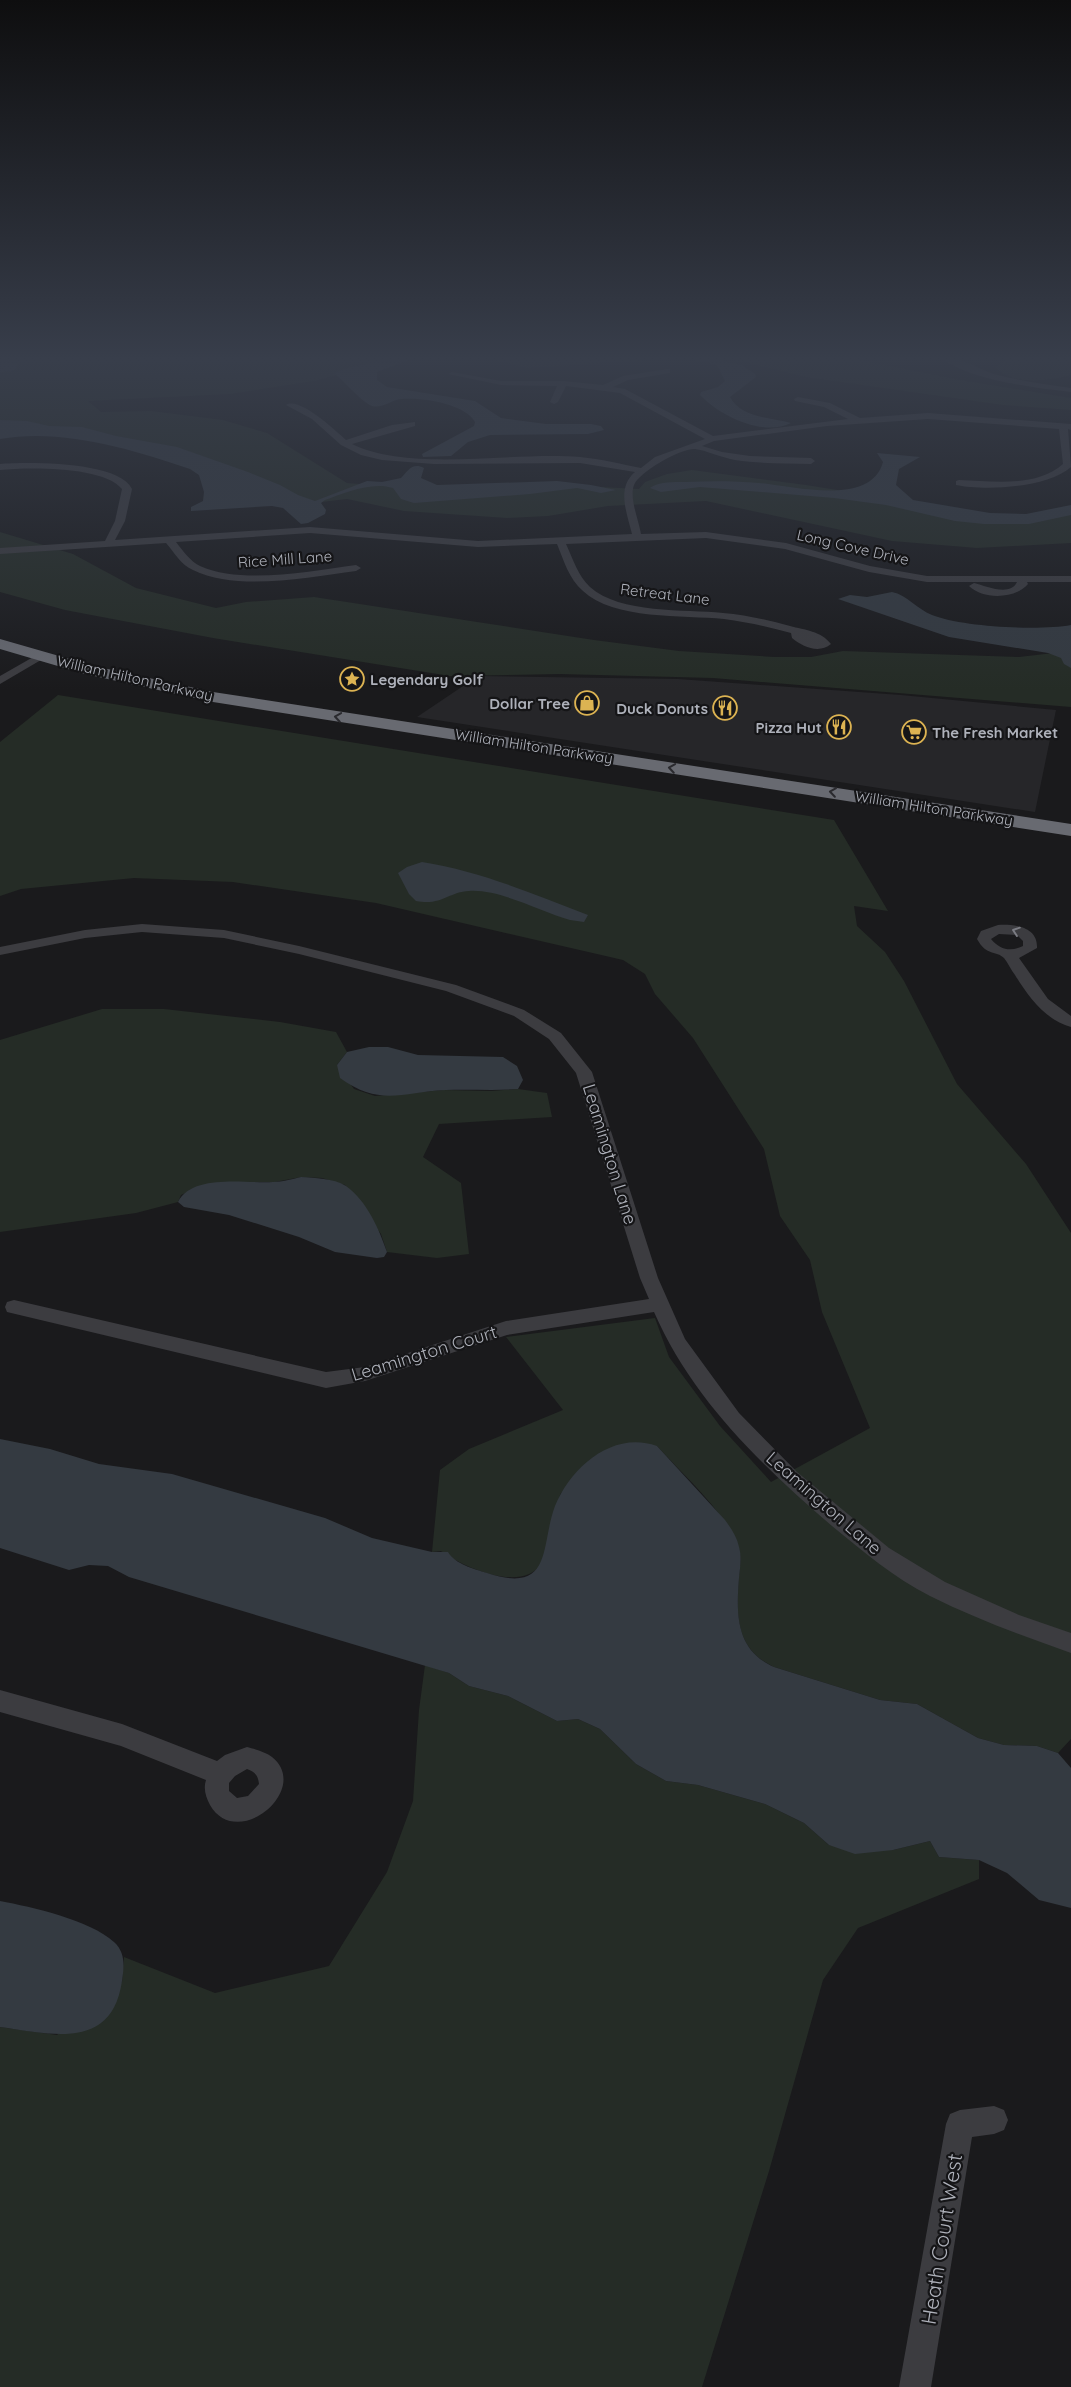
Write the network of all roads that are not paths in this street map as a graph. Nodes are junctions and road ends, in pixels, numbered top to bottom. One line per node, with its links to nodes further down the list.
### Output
1 (55, 467): 11 (street)
2 (627, 467): 5 (street)
3 (647, 467): 5 (street)
4 (1064, 467): 6 (street)
5 (643, 470): 7 (street)
6 (959, 483)
7 (637, 536): 10 (street, Long Cove Drive); 14 (street, Long Cove Drive)
8 (1, 538): 12 (street)
9 (170, 541): 10 (street, Long Cove Drive); 11 (street, Long Cove Drive); 13 (street, Rice Mill Lane)
10 (560, 541): 15 (street, Retreat Lane)
11 (109, 543): 12 (street, Long Cove Drive)
12 (5, 551)
13 (356, 568)
14 (1071, 578)
15 (797, 633)
16 (0, 644): 17 (highway, William Hilton Parkway)
17 (42, 655): 19 (street); 20 (highway, William Hilton Parkway)
18 (0, 661): 19 (highway, William Hilton Parkway)
19 (21, 667): 20 (highway); 21 (street); 22 (highway, William Hilton Parkway)
20 (129, 680): 23 (highway, William Hilton Parkway, one-way to 20)
21 (0, 681)
22 (336, 731): 23 (highway); 25 (highway, William Hilton Parkway)
23 (483, 738): 24 (highway, William Hilton Parkway, one-way to 23)
24 (1071, 830)
25 (1071, 846)
26 (0, 951): 29 (street, Leamington Lane)
27 (1009, 954): 28 (street)
28 (1071, 1022)
29 (660, 1304): 30 (street, Leamington Court); 31 (street, Leamington Lane)
30 (14, 1307)
31 (1071, 1644)
32 (0, 1701): 33 (street)
33 (220, 1774)
34 (994, 2120): 35 (street, Heath Court West)
35 (915, 2387)

